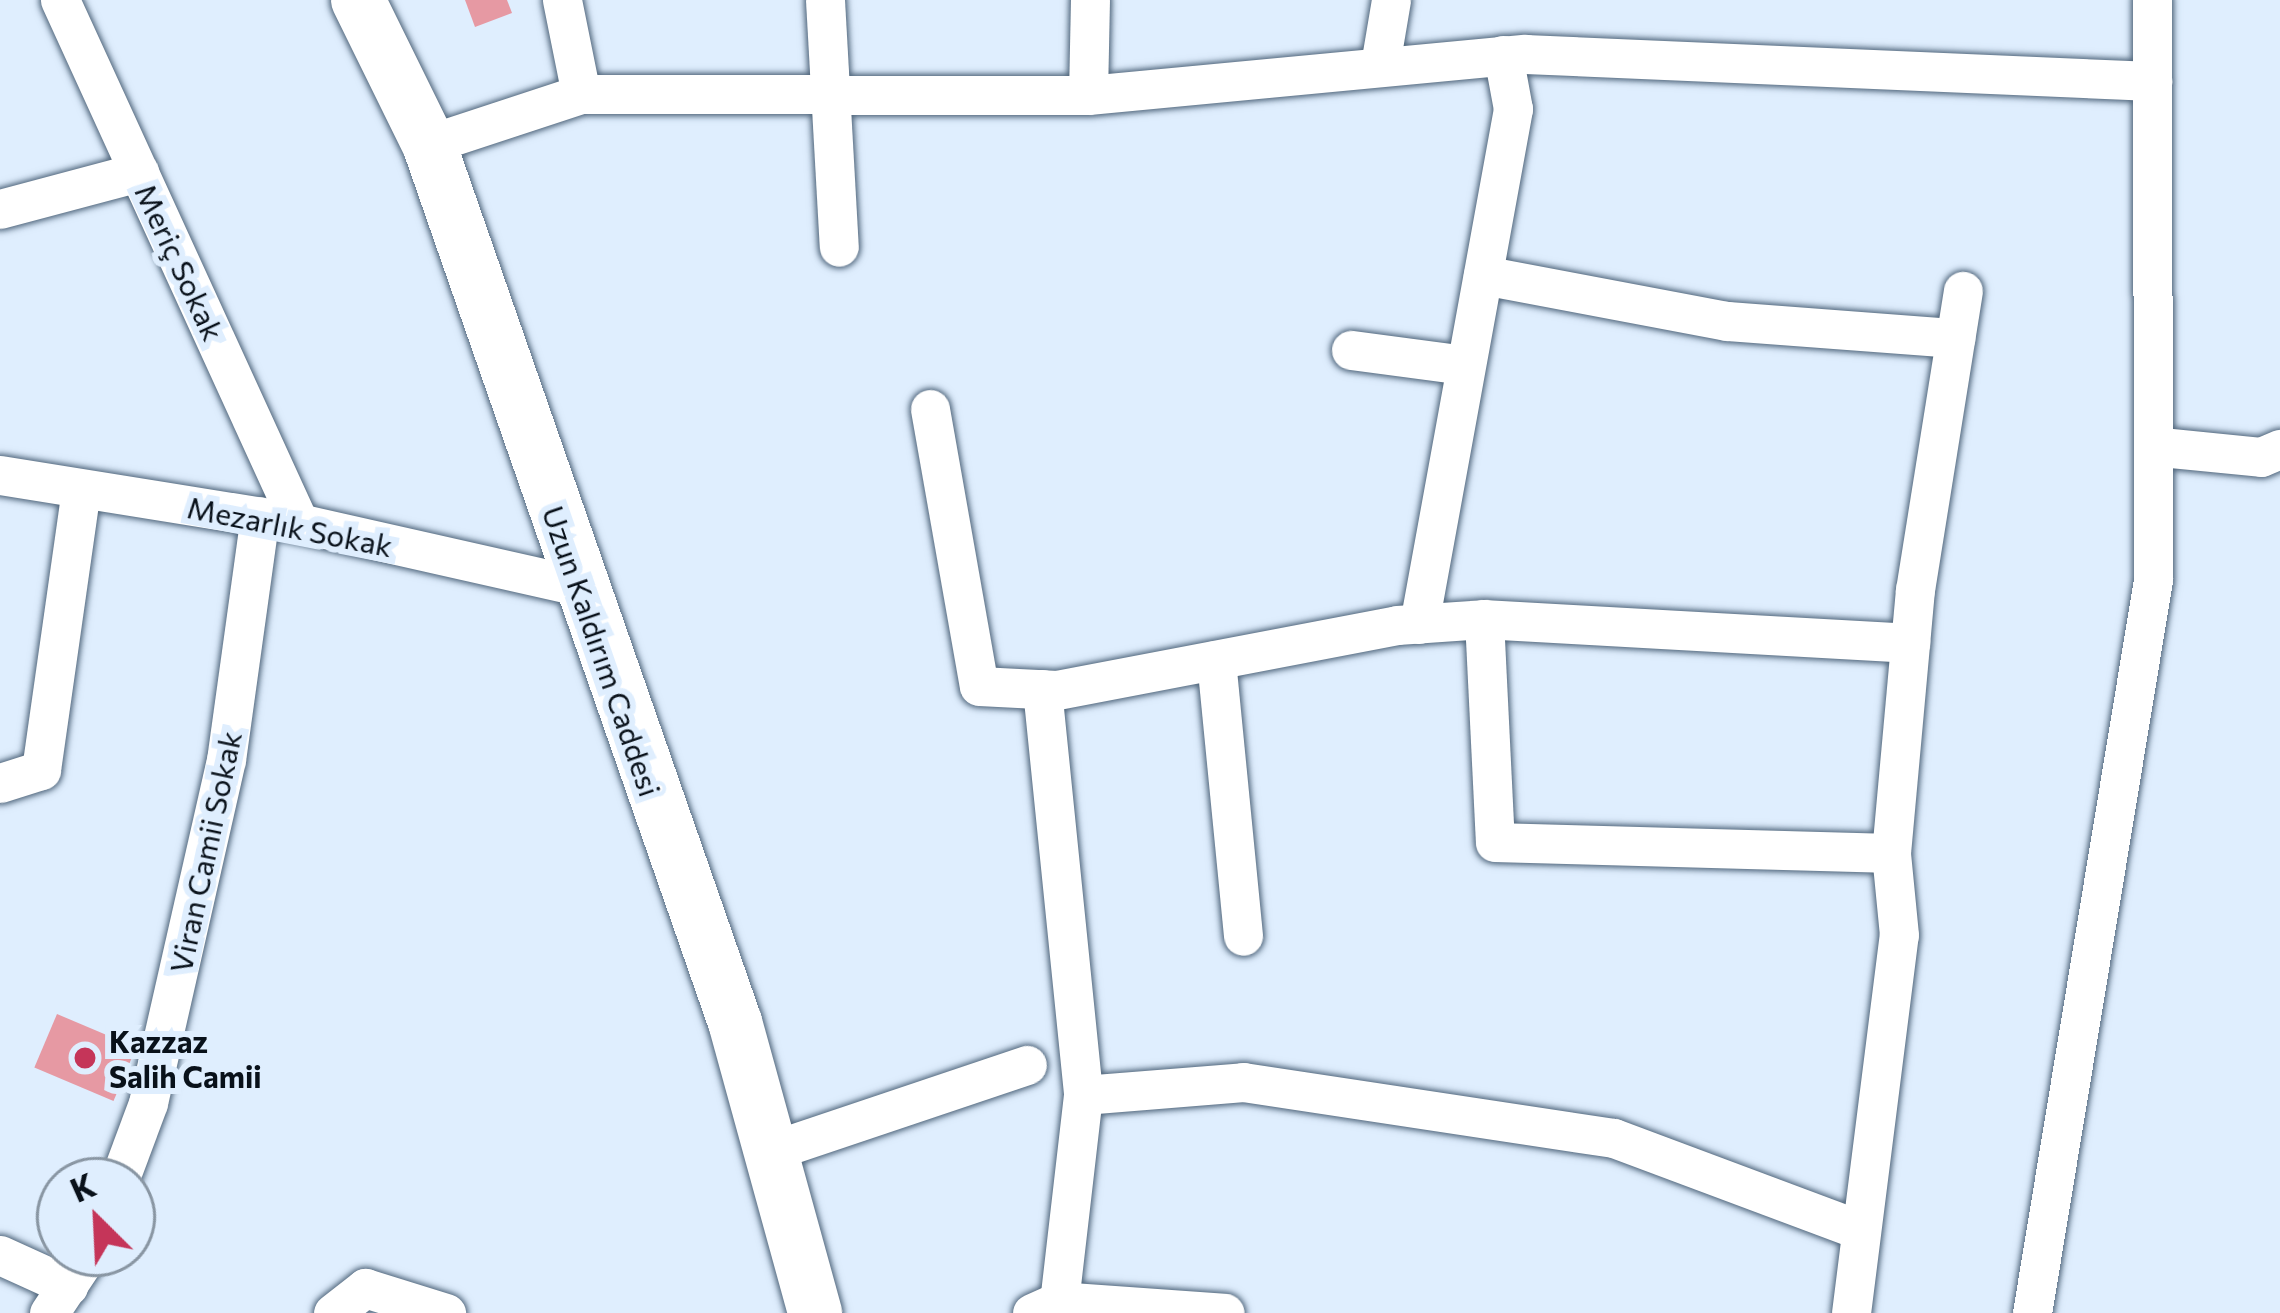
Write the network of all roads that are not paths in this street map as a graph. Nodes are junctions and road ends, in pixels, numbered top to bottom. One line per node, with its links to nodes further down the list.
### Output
1 (60, 0): 15 (street, Meriç Sokak)
2 (358, 0): 14 (main road, Uzun Kaldırım Caddesi)
3 (562, 0): 11 (street)
4 (825, 0): 13 (street)
5 (1090, 0): 12 (street)
6 (1391, 0): 9 (street)
7 (2152, 0): 10 (street)
8 (1503, 56): 9 (street); 10 (street); 18 (street)
9 (1380, 65): 12 (street)
10 (2152, 81): 24 (street)
11 (581, 94): 13 (street); 14 (street)
12 (1088, 95): 13 (street)
13 (826, 102): 17 (street)
14 (429, 144): 29 (main road, Uzun Kaldırım Caddesi)
15 (139, 172): 16 (street); 28 (street, Meriç Sokak)
16 (0, 209)
17 (839, 247)
18 (1483, 275): 20 (street); 22 (street)
19 (1963, 291): 20 (street)
20 (1955, 338): 32 (street)
21 (1351, 350): 22 (street)
22 (1466, 365): 31 (street)
23 (930, 409): 34 (street)
24 (2161, 447): 25 (street); 51 (street)
25 (2280, 448)
26 (0, 475): 27 (street, Mezarlık Sokak)
27 (81, 488): 28 (street, Mezarlık Sokak); 35 (street)
28 (280, 520): 29 (street, Mezarlık Sokak); 41 (street, Viran Camii Sokak)
29 (578, 586): 40 (main road, Uzun Kaldırım Caddesi)
30 (1484, 620): 31 (street); 32 (street); 36 (street)
31 (1419, 624): 33 (street)
32 (1910, 643): 36 (street)
33 (1216, 659): 34 (street); 37 (street)
34 (1042, 689): 39 (street)
35 (0, 783)
36 (1891, 853): 42 (street)
37 (1243, 936)
38 (1027, 1065): 40 (street)
39 (1084, 1095): 42 (street); 45 (street)
40 (771, 1151): 48 (main road, Uzun Kaldırım Caddesi)
41 (128, 1157)
42 (1860, 1230): 50 (street)
43 (0, 1255): 44 (street)
44 (69, 1284)
45 (1046, 1307): 49 (street)
46 (333, 1313): 47 (street)
47 (446, 1313)
48 (815, 1313)
49 (1226, 1313)
50 (1851, 1313)
51 (2032, 1313)

